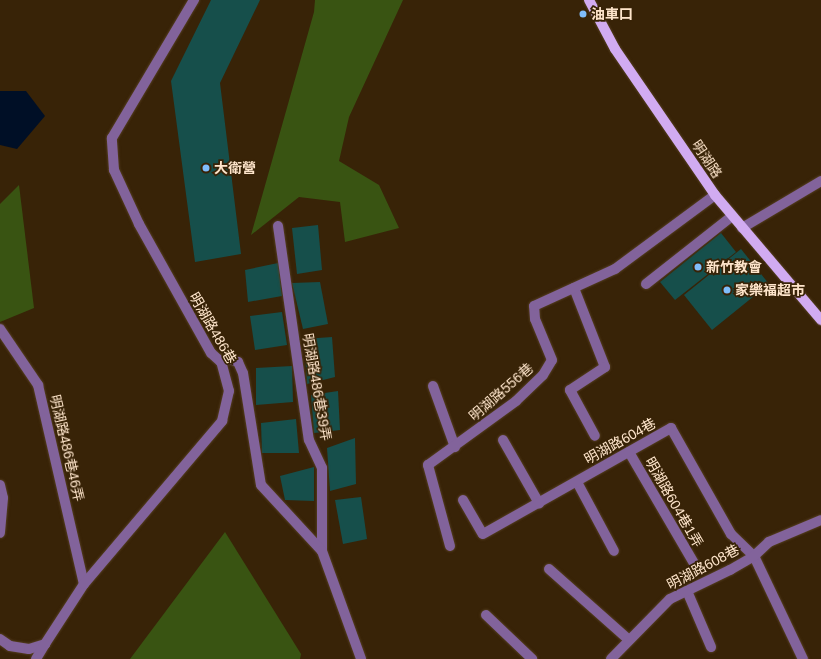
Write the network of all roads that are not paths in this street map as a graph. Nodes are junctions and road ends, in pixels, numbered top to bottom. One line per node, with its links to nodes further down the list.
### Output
1 (194, 0): 12 (street, 明湖路486巷)
2 (589, 0): 4 (main road, 明湖路)
3 (821, 181): 7 (street)
4 (715, 195): 5 (main road, 明湖路); 9 (street, 明湖路556巷)
5 (732, 216): 7 (main road, 明湖路); 8 (street)
6 (278, 226): 25 (street, 明湖路486巷39弄)
7 (742, 228): 10 (main road, 明湖路)
8 (646, 284)
9 (574, 288): 14 (street); 16 (street, 明湖路556巷)
10 (821, 320)
11 (0, 329): 30 (street, 明湖路486巷46弄)
12 (221, 362): 25 (street, 明湖路486巷39弄); 30 (street, 明湖路486巷)
13 (432, 386): 16 (street)
14 (595, 436)
15 (503, 440): 21 (street)
16 (455, 447): 24 (street, 明湖路556巷)
17 (629, 452): 18 (street, 明湖路604巷); 27 (street, 明湖路604巷); 28 (street, 明湖路604巷1弄)
18 (577, 482): 21 (street, 明湖路604巷); 26 (street)
19 (0, 485): 23 (street)
20 (463, 500): 21 (street, 明湖路604巷)
21 (539, 503)
22 (821, 520): 27 (street, 明湖路608巷)
23 (0, 534)
24 (450, 546)
25 (322, 551): 38 (street, 明湖路486巷39弄)
26 (614, 551)
27 (754, 556): 31 (street, 明湖路608巷); 41 (street)
28 (695, 566)
29 (549, 569): 34 (street)
30 (84, 584): 35 (street, 明湖路486巷)
31 (687, 591): 34 (street, 明湖路608巷); 36 (street)
32 (486, 615): 39 (street)
33 (0, 639): 35 (street)
34 (629, 640): 40 (street, 明湖路608巷)
35 (45, 644): 37 (street, 明湖路486巷)
36 (711, 646)
37 (36, 659)
38 (361, 659)
39 (532, 659)
40 (611, 659)
41 (803, 659)

